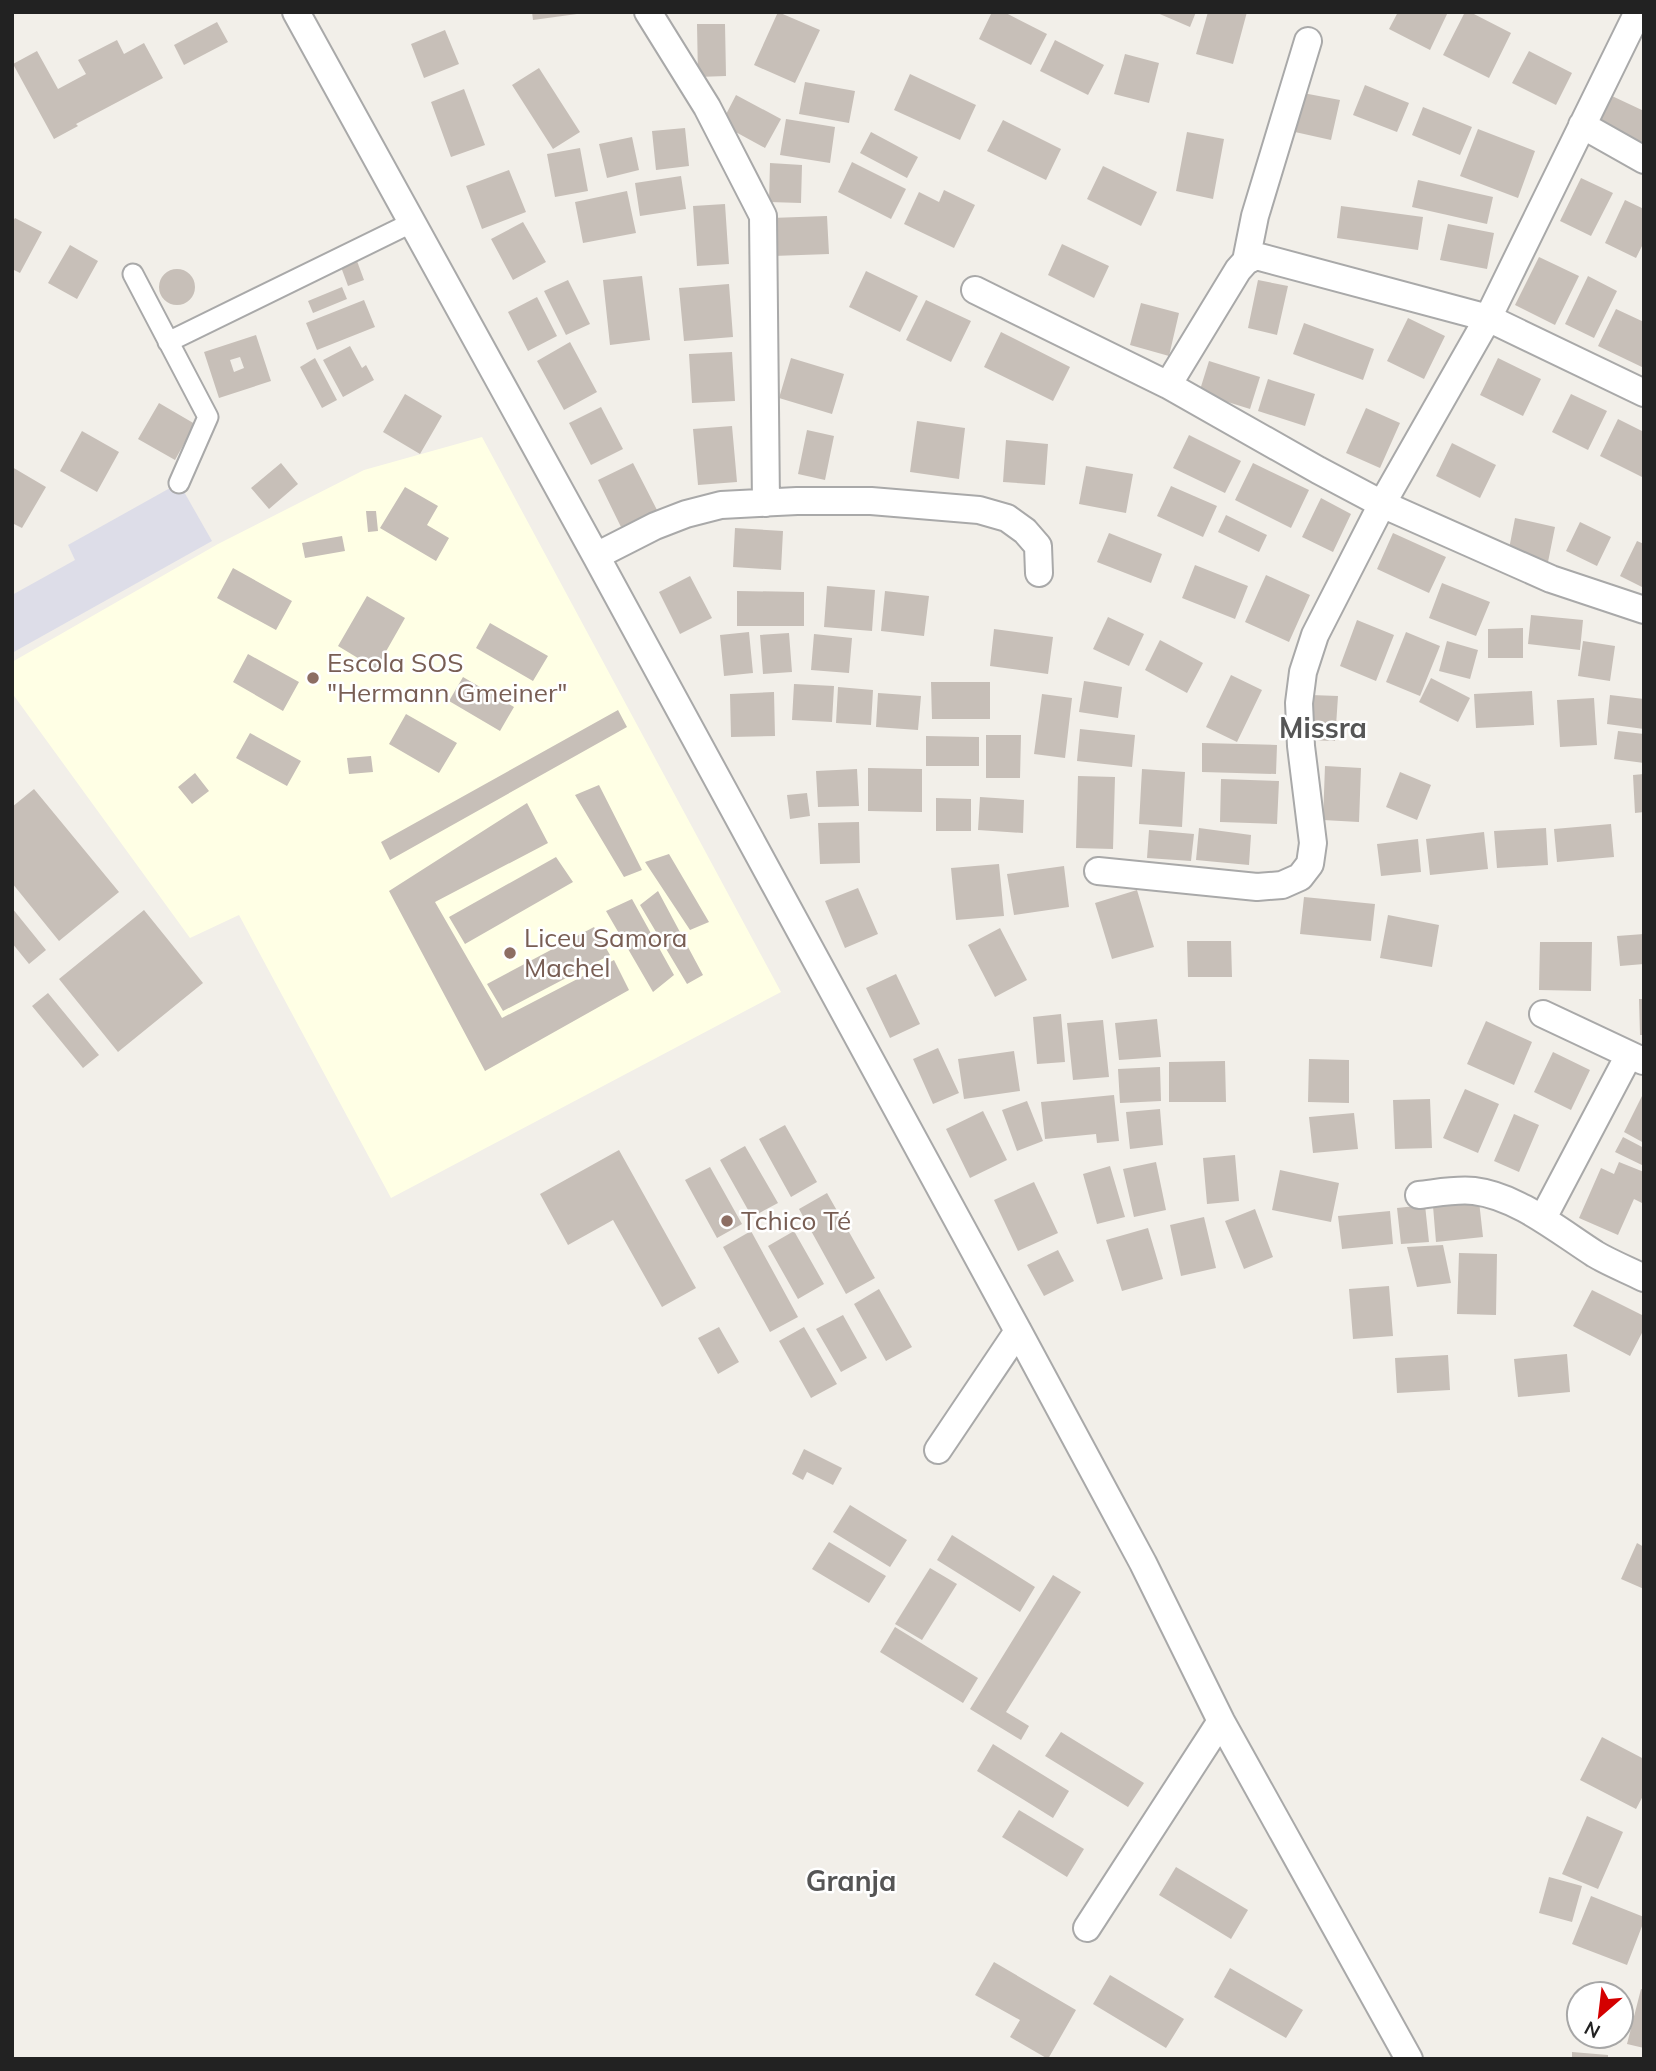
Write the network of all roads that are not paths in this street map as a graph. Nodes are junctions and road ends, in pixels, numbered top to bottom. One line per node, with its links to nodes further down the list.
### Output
1 (296, 12): 7 (street)
2 (648, 12): 16 (street)
3 (1638, 12): 5 (street)
4 (1308, 41): 8 (street)
5 (1583, 125): 6 (street); 11 (street)
6 (1644, 160)
7 (411, 223): 12 (street); 18 (street)
8 (1246, 261): 11 (street); 13 (street)
9 (133, 274): 12 (street)
10 (975, 290): 13 (street)
11 (1488, 318): 14 (street); 17 (street)
12 (168, 342): 15 (street)
13 (1168, 385): 17 (street)
14 (1644, 393)
15 (179, 483)
16 (766, 503): 18 (street); 19 (street)
17 (1382, 504): 20 (street); 21 (street)
18 (596, 556): 27 (street)
19 (1039, 573)
20 (1644, 610)
21 (1098, 871)
22 (1543, 1014): 23 (street)
23 (1637, 1058): 25 (street)
24 (1419, 1195): 25 (street)
25 (1543, 1218): 26 (street)
26 (1644, 1278)
27 (1018, 1331): 28 (street); 29 (street)
28 (938, 1450)
29 (1221, 1721): 30 (street); 31 (street)
30 (1087, 1928)
31 (1409, 2059)

